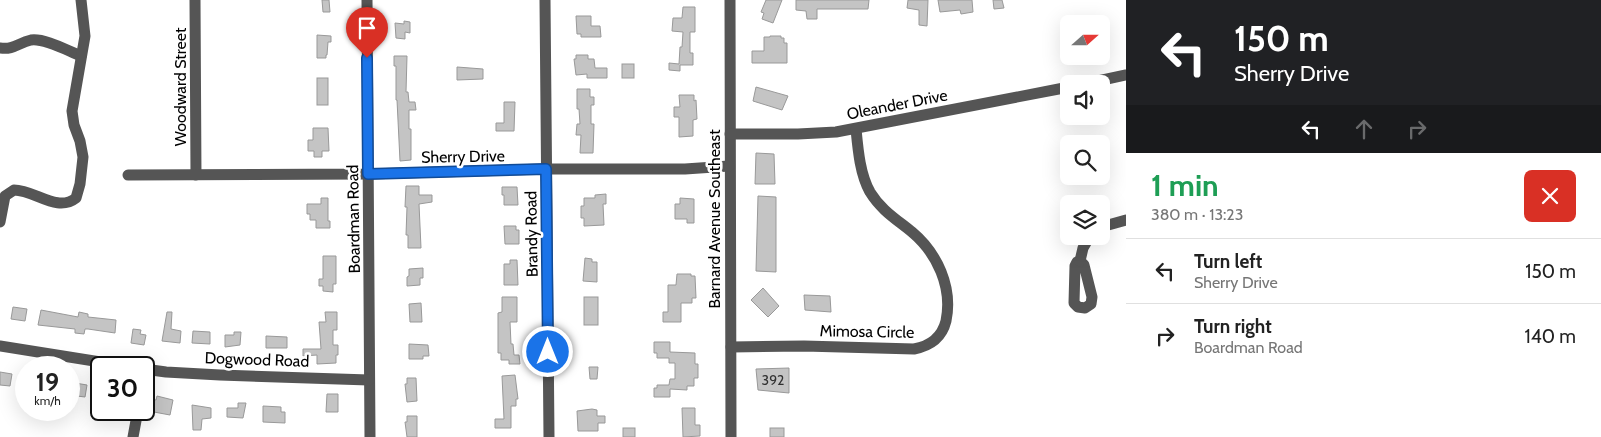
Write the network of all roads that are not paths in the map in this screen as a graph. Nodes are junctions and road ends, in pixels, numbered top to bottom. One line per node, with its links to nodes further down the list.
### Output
1 (81, 0): 7 (street)
2 (196, 0): 17 (street, Woodward Street)
3 (367, 0): 16 (street, Boardman Road)
4 (545, 0): 14 (street, Brandy Road)
5 (730, 0): 12 (street, Barnard Avenue Southeast)
6 (0, 48): 7 (street)
7 (81, 56): 19 (street)
8 (1126, 75): 9 (street)
9 (1110, 78)
10 (1060, 89): 11 (street, Oleander Drive)
11 (856, 129): 12 (street, Oleander Drive); 24 (street, Mimosa Circle)
12 (730, 134): 13 (street, Barnard Avenue Southeast)
13 (730, 166): 14 (street, Sherry Drive); 24 (street, Barnard Avenue Southeast)
14 (546, 169): 16 (street, Sherry Drive); 31 (street, Brandy Road)
15 (128, 174): 17 (street, Sherry Drive)
16 (368, 174): 17 (street, Sherry Drive); 27 (street, Boardman Road)
17 (196, 175)
18 (1126, 220): 20 (street)
19 (0, 222)
20 (1110, 225)
21 (1085, 245): 22 (street)
22 (1080, 262)
23 (0, 346): 25 (street, Dogwood Road)
24 (731, 347): 32 (street, Barnard Avenue Southeast)
25 (90, 362)
26 (155, 372): 27 (street, Dogwood Road)
27 (369, 380): 30 (street, Boardman Road)
28 (136, 421): 29 (street)
29 (133, 437)
30 (370, 437)
31 (549, 437)
32 (731, 437)

